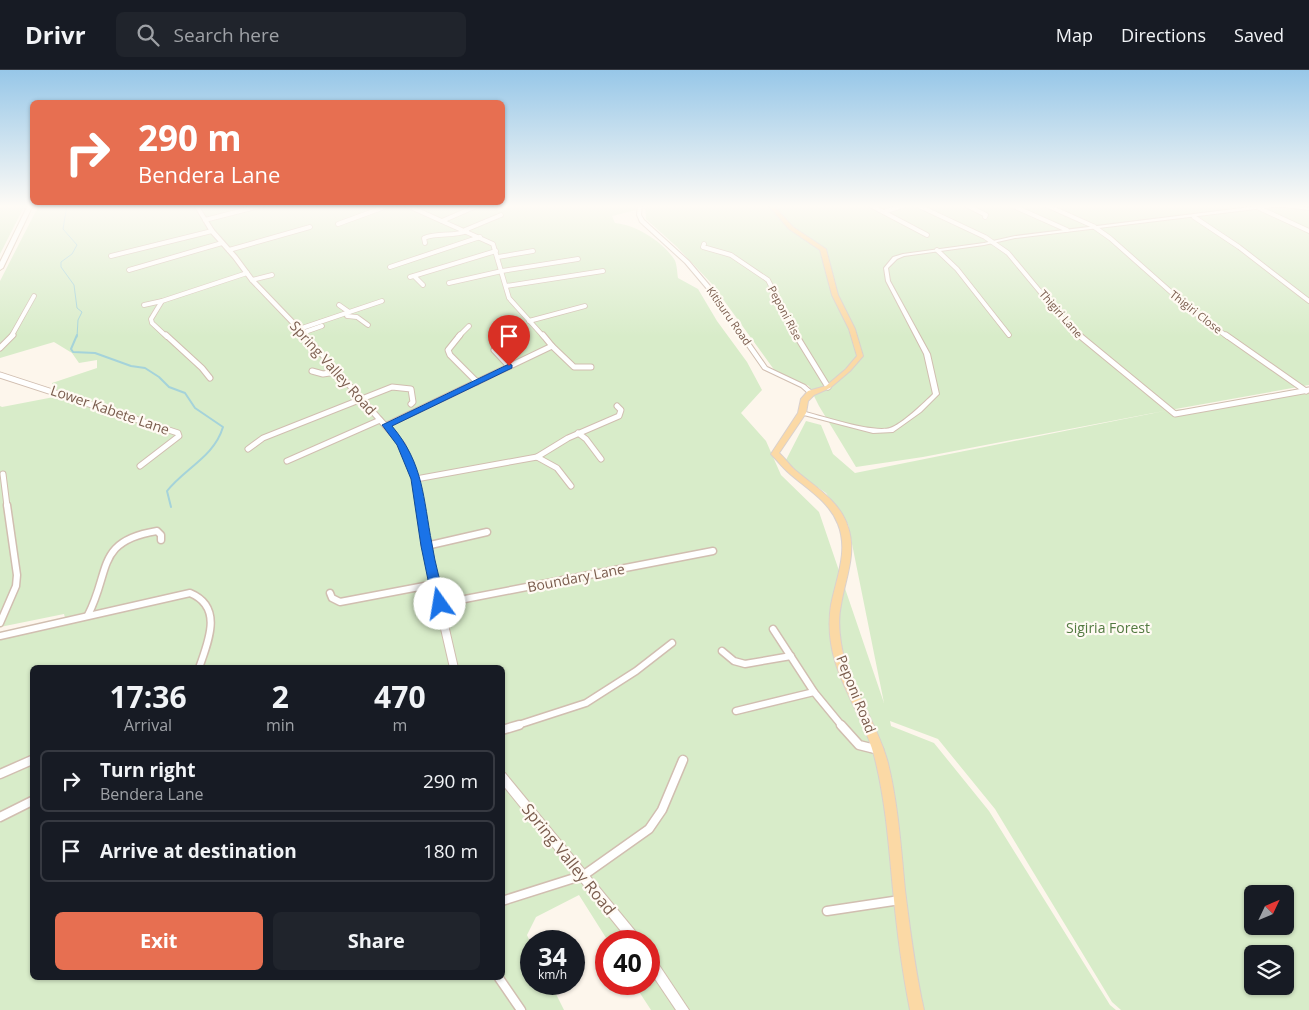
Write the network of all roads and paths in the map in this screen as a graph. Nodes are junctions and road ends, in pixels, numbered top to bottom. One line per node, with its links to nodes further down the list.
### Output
1 (9, 249): 23 (main road)
2 (140, 249): 17 (street)
3 (202, 249): 24 (street)
4 (233, 249): 13 (street)
5 (443, 249): 18 (street)
6 (673, 249): 58 (street, Kitisuru Road)
7 (709, 249): 56 (street, Peponi Rise)
8 (823, 249): 56 (main road)
9 (945, 249): 14 (street)
10 (1002, 249): 57 (street, Thigiri Lane)
11 (1123, 249): 57 (street, Thigiri Close)
12 (1241, 249): 34 (street)
13 (229, 250): 27 (street, Spring Valley Road)
14 (937, 250): 45 (street); 62 (street)
15 (496, 251): 19 (street); 31 (street)
16 (533, 251): 19 (street)
17 (111, 256)
18 (421, 256): 21 (street); 22 (street)
19 (498, 257): 25 (street)
20 (578, 259): 25 (street)
21 (426, 261)
22 (390, 267)
23 (0, 268)
24 (129, 270)
25 (502, 271): 30 (street); 32 (street)
26 (603, 271): 32 (street)
27 (247, 273): 29 (street, Spring Valley Road); 35 (street)
28 (272, 275): 29 (street)
29 (252, 280): 44 (street, Spring Valley Road)
30 (448, 283)
31 (423, 285)
32 (506, 286): 41 (street)
33 (34, 296): 47 (street)
34 (1309, 300)
35 (162, 301): 38 (street); 54 (street)
36 (382, 301): 40 (street)
37 (339, 305): 40 (street)
38 (144, 306)
39 (585, 306): 41 (street)
40 (349, 312): 44 (street)
41 (529, 321): 46 (street)
42 (368, 325): 44 (street)
43 (469, 326): 55 (street)
44 (301, 331): 52 (street, Spring Valley Road)
45 (1009, 335)
46 (552, 346): 49 (street); 50 (street)
47 (0, 348)
48 (494, 350): 49 (street)
49 (509, 366): 55 (street)
50 (591, 367)
51 (312, 371): 52 (street)
52 (336, 372): 59 (street, Spring Valley Road)
53 (0, 375): 70 (street, Lower Kabete Lane)
54 (210, 378)
55 (477, 382): 64 (street)
56 (828, 387): 58 (main road)
57 (1307, 390)
58 (812, 393): 62 (main road, Peponi Road)
59 (361, 398): 60 (street); 63 (street, Spring Valley Road); 66 (street)
60 (411, 404)
61 (617, 406): 65 (street)
62 (802, 413): 94 (main road, Peponi Road)
63 (380, 420): 64 (street, Spring Valley Road); 69 (street)
64 (386, 425): 72 (street, Spring Valley Road)
65 (578, 433): 67 (street); 68 (street)
66 (248, 449)
67 (537, 457): 72 (street); 73 (street)
68 (600, 459)
69 (286, 461)
70 (140, 466)
71 (3, 474): 74 (street)
72 (416, 479): 77 (street, Spring Valley Road)
73 (571, 486)
74 (3, 492): 83 (street)
75 (487, 532): 77 (street)
76 (161, 540): 82 (street)
77 (426, 546): 79 (street, Spring Valley Road)
78 (713, 551): 81 (street, Boundary Lane)
79 (435, 584): 80 (street); 81 (street, Spring Valley Road)
80 (330, 593)
81 (440, 604): 90 (street, Spring Valley Road)
82 (88, 614): 85 (street); 89 (street)
83 (0, 623)
84 (773, 629): 88 (street)
85 (0, 636)
86 (672, 643): 93 (street)
87 (722, 651): 88 (street)
88 (791, 656): 91 (street)
89 (200, 665)
90 (453, 665)
91 (814, 692): 92 (street); 94 (street)
92 (736, 711)
93 (505, 729)
94 (879, 750): 103 (main road, Peponi Road)
95 (683, 760): 101 (street)
96 (30, 761): 97 (street)
97 (0, 774)
98 (505, 780): 101 (street, Spring Valley Road)
99 (30, 802): 100 (street)
100 (0, 817)
101 (584, 875): 102 (street); 105 (street, Spring Valley Road)
102 (505, 900)
103 (900, 900): 104 (street); 110 (main road, Peponi Road)
104 (827, 911)
105 (627, 930)
106 (660, 976): 109 (street)
107 (500, 980): 108 (street)
108 (522, 1010)
109 (683, 1010)
110 (917, 1010)

